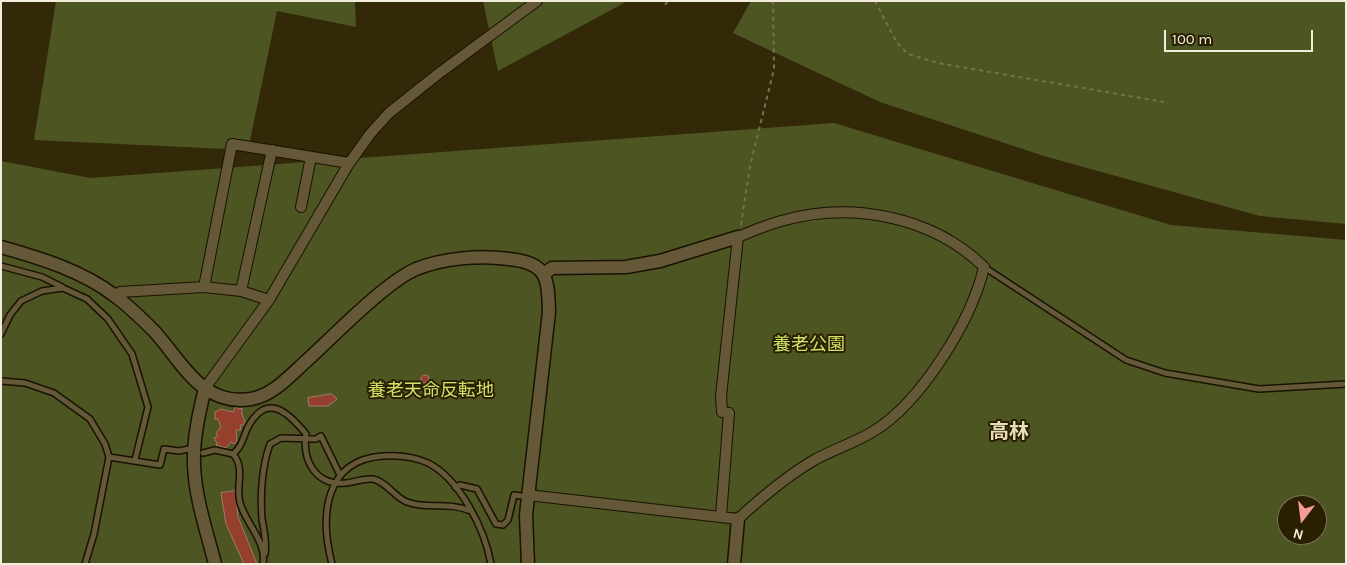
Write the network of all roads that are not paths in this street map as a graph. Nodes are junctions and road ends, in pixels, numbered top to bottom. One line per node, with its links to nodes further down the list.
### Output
1 (537, 1): 4 (street)
2 (272, 150): 3 (street); 11 (street); 13 (street)
3 (311, 157): 4 (street); 5 (street)
4 (349, 164): 15 (street)
5 (301, 207)
6 (738, 237): 9 (street); 10 (street); 30 (street)
7 (1, 247): 14 (street)
8 (1, 266): 12 (lane)
9 (984, 267): 18 (lane); 31 (street)
10 (545, 273): 19 (street); 28 (street)
11 (204, 287): 13 (street); 14 (street)
12 (63, 288): 16 (lane); 24 (lane)
13 (241, 291): 15 (street)
14 (115, 295): 19 (street)
15 (269, 300): 19 (street)
16 (1, 334)
17 (1, 381): 23 (lane)
18 (1346, 384)
19 (205, 388): 21 (street)
20 (305, 439): 22 (lane); 25 (lane); 26 (lane); 32 (lane)
21 (199, 451): 22 (lane); 24 (lane); 34 (street)
22 (234, 454): 32 (lane)
23 (109, 457): 24 (lane); 33 (lane)
24 (136, 460)
25 (340, 475): 26 (lane); 27 (lane)
26 (337, 483): 29 (lane); 36 (lane)
27 (455, 487): 28 (lane); 29 (lane)
28 (525, 496): 30 (street); 38 (street)
29 (471, 511): 37 (lane)
30 (721, 516): 31 (street)
31 (738, 519): 39 (street)
32 (265, 554): 35 (lane)
33 (85, 564)
34 (215, 564)
35 (263, 564)
36 (332, 564)
37 (491, 564)
38 (528, 564)
39 (734, 564)

